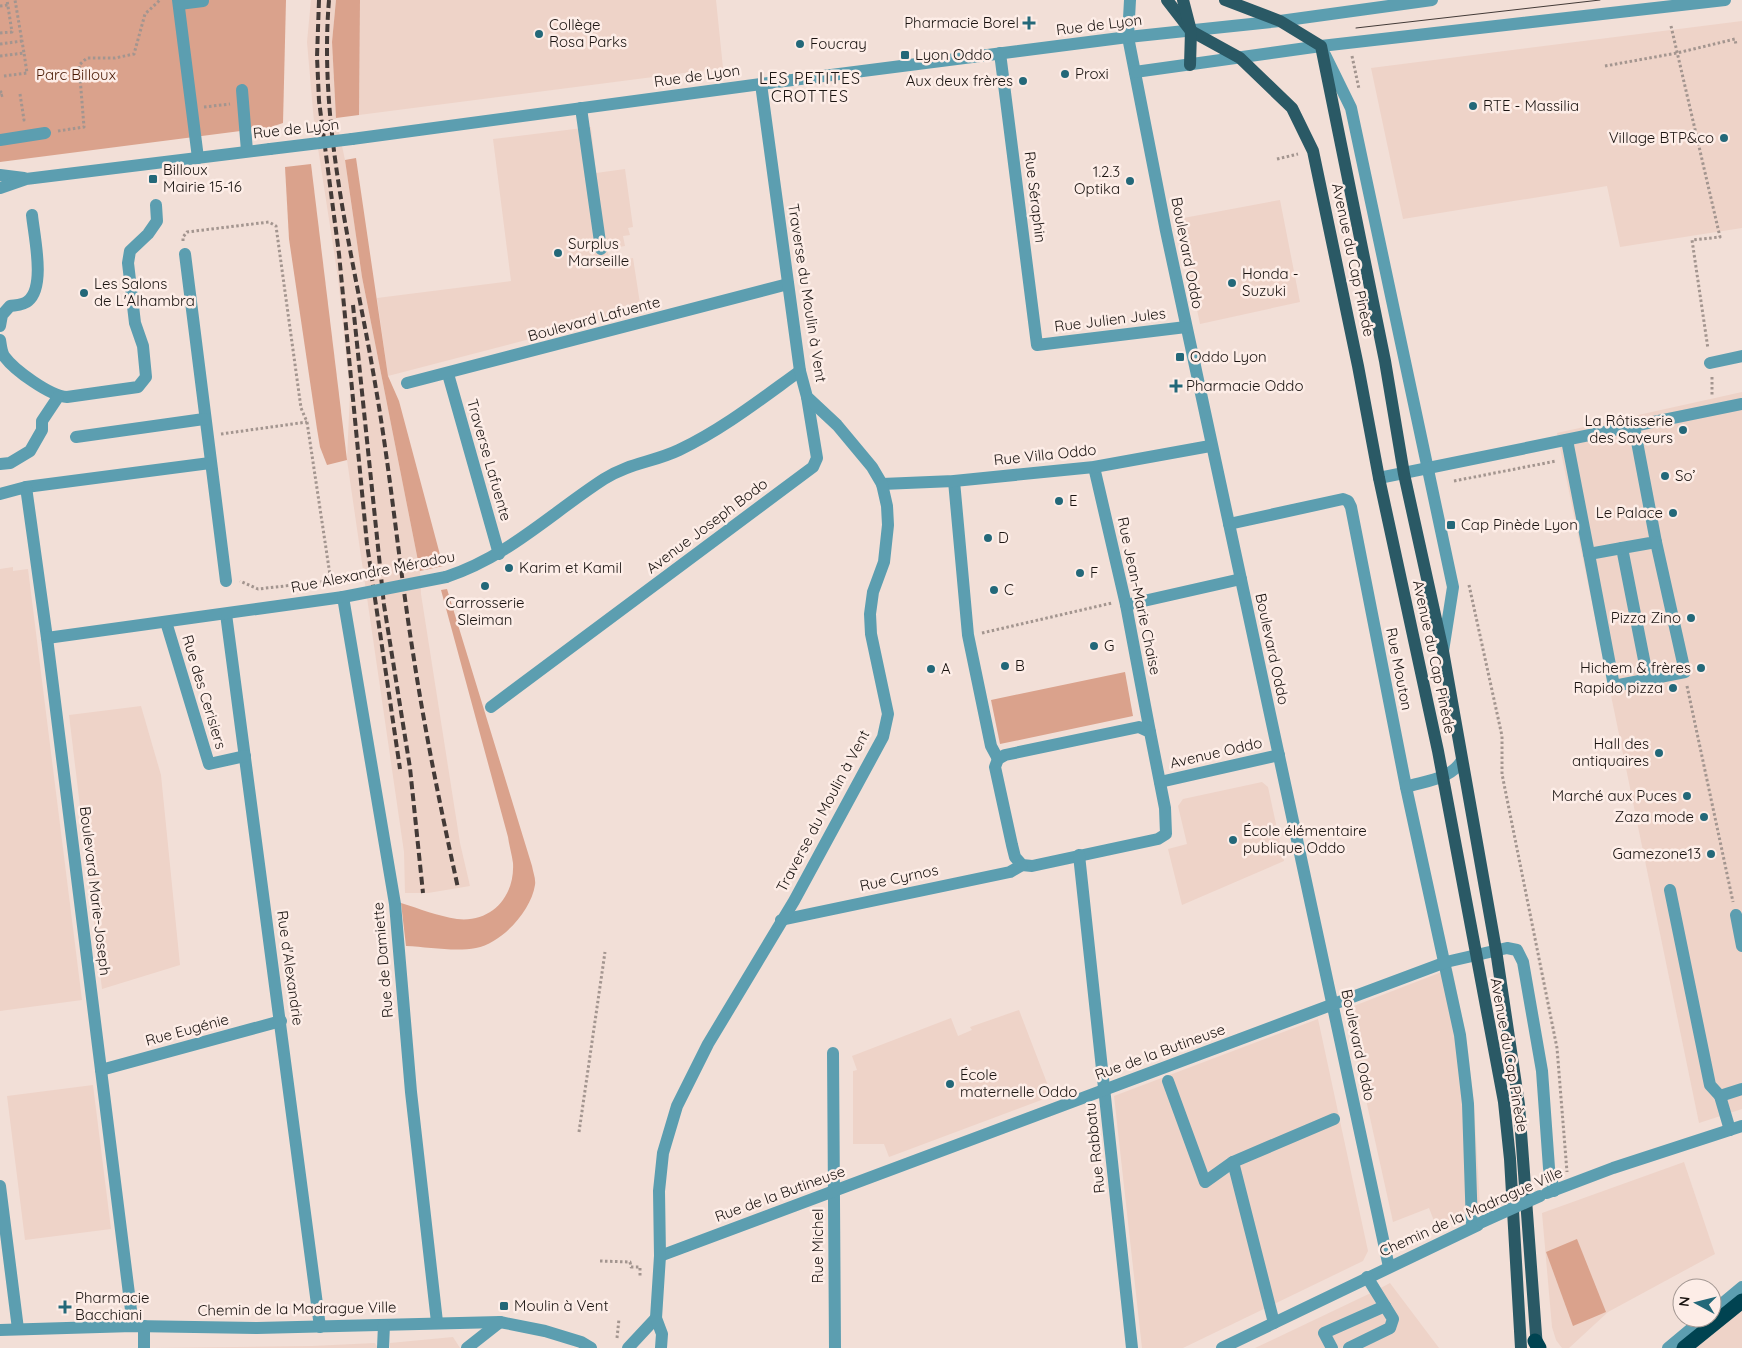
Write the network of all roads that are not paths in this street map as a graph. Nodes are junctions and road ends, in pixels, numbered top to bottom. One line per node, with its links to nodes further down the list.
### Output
1 (1130, 0): 11 (street, Boulevard Oddo)
2 (1166, 0): 10 (main road)
3 (1183, 0): 10 (main road)
4 (1225, 0): 9 (main road)
5 (1432, 0): 9 (street, Rue de Lyon)
6 (1725, 0): 12 (street)
7 (179, 2): 8 (street); 23 (street)
8 (203, 2)
9 (1280, 21): 10 (street, Rue de Lyon); 12 (main road)
10 (1191, 31): 11 (street, Rue de Lyon); 14 (main road, Avenue du Cap Pinède); 15 (main road)
11 (1128, 37): 13 (street, Rue de Lyon); 16 (street, Boulevard Oddo)
12 (1321, 46): 14 (street); 50 (street, Avenue du Cap Pinède); 51 (main road, Avenue du Cap Pinède)
13 (1000, 53): 17 (street, Rue de Lyon); 33 (street, Rue Séraphin)
14 (1240, 58): 15 (street); 52 (main road, Avenue du Cap Pinède)
15 (1190, 65): 16 (street)
16 (1135, 72): 31 (street, Boulevard Oddo)
17 (762, 84): 19 (street, Rue de Lyon); 29 (street, Traverse du Moulin à Vent)
18 (242, 97): 22 (street)
19 (581, 108): 22 (street, Rue de Lyon, bridge); 27 (street)
20 (45, 133): 21 (street)
21 (0, 140)
22 (247, 151): 23 (street, Rue de Lyon)
23 (198, 158): 24 (street, Rue de Lyon)
24 (0, 178)
25 (156, 205): 39 (street)
26 (32, 215): 30 (street)
27 (601, 249)
28 (185, 254): 42 (street)
29 (788, 284): 36 (street, Traverse du Moulin à Vent); 37 (street, Boulevard Lafuente)
30 (0, 326)
31 (1186, 327): 33 (street, Rue Julien Jules); 46 (street, Boulevard Oddo)
32 (0, 340): 39 (street)
33 (1037, 344)
34 (1742, 356): 35 (street)
35 (1710, 363)
36 (800, 371): 40 (street, Traverse du Moulin à Vent); 60 (street, Rue Alexandre Méradou)
37 (448, 374): 38 (street, Boulevard Lafuente); 60 (street, Traverse Lafuente)
38 (407, 383)
39 (58, 397): 48 (street)
40 (807, 397): 54 (street, Traverse du Moulin à Vent); 71 (street, Avenue Joseph Bodo)
41 (1742, 404): 43 (street)
42 (204, 419): 44 (street); 47 (street)
43 (1634, 426): 45 (street); 58 (street)
44 (76, 437)
45 (1567, 440): 50 (street); 61 (street)
46 (1210, 446): 49 (street, Rue Villa Oddo); 57 (street, Boulevard Oddo)
47 (210, 463): 55 (street); 63 (street)
48 (0, 464)
49 (1094, 467): 53 (street, Rue Villa Oddo); 65 (street, Rue Jean-Marie Chaise)
50 (1428, 469): 51 (street); 69 (street, Avenue du Cap Pinède)
51 (1404, 474): 52 (street); 69 (main road, Avenue du Cap Pinède)
52 (1378, 478): 77 (main road, Avenue du Cap Pinède)
53 (954, 481): 54 (street, Rue Villa Oddo); 75 (street)
54 (882, 484): 84 (street, Traverse du Moulin à Vent)
55 (26, 487): 56 (street); 68 (street, Boulevard Marie-Joseph)
56 (0, 494)
57 (1229, 524): 62 (street, Boulevard Oddo); 79 (street, Rue Mouton)
58 (1656, 542): 59 (street); 70 (street)
59 (1622, 548): 61 (street); 70 (street)
60 (499, 554): 64 (street, Rue Alexandre Méradou, bridge)
61 (1589, 554): 70 (street)
62 (1240, 579): 65 (street); 73 (street, Boulevard Oddo)
63 (226, 581)
64 (343, 597): 66 (street, Rue Alexandre Méradou); 112 (street, Rue de Damiette)
65 (1126, 605): 72 (street, Rue Jean-Marie Chaise)
66 (226, 614): 67 (street, Rue Alexandre Méradou); 74 (street, Rue d'Alexandrie)
67 (166, 622): 68 (street, Rue Alexandre Méradou); 74 (street, Rue des Cerisiers)
68 (47, 638): 92 (street, Boulevard Marie-Joseph)
69 (1443, 651): 76 (main road, Avenue du Cap Pinède)
70 (1648, 680)
71 (491, 707)
72 (1150, 732): 75 (street); 78 (street, Rue Jean-Marie Chaise)
73 (1279, 755): 78 (street, Avenue Oddo); 89 (street, Boulevard Oddo)
74 (245, 756): 90 (street, Rue d'Alexandrie)
75 (998, 759): 81 (street)
76 (1462, 760): 77 (street); 86 (main road, Avenue du Cap Pinède)
77 (1442, 776): 79 (street); 87 (main road, Avenue du Cap Pinède)
78 (1160, 782): 80 (street, Rue Jean-Marie Chaise)
79 (1406, 787): 88 (street, Rue Mouton)
80 (1080, 855): 81 (street, Rue Cyrnos); 95 (street, Rue Rabbatu)
81 (1022, 865): 84 (street, Rue Cyrnos)
82 (1670, 890): 96 (street)
83 (1736, 915): 85 (street)
84 (781, 920): 104 (street, Traverse du Moulin à Vent)
85 (1742, 946)
86 (1496, 950): 87 (street, Rue de la Butineuse); 101 (street, Rue de la Butineuse); 121 (main road, Avenue du Cap Pinède)
87 (1475, 954): 88 (street, Rue de la Butineuse); 133 (main road, Avenue du Cap Pinède)
88 (1446, 962): 89 (street, Rue de la Butineuse); 103 (street, Rue Mouton)
89 (1333, 1005): 95 (street, Rue de la Butineuse); 105 (street, Boulevard Oddo)
90 (281, 1021): 92 (street, Rue Eugénie); 117 (street, Rue d'Alexandrie)
91 (833, 1053): 102 (street, Rue Michel)
92 (102, 1070): 116 (street, Boulevard Marie-Joseph)
93 (1168, 1081): 99 (street)
94 (1742, 1089): 96 (street)
95 (1105, 1090): 102 (street, Rue de la Butineuse); 130 (street, Rue Rabbatu)
96 (1720, 1096): 98 (street)
97 (1334, 1119): 99 (street)
98 (1736, 1128): 101 (street, Chemin de la Madrague Ville)
99 (1233, 1162): 114 (street)
100 (0, 1186): 119 (street)
101 (1554, 1190): 103 (street, Chemin de la Madrague Ville, bridge)
102 (834, 1192): 104 (street, Rue de la Butineuse); 129 (street, Rue Michel)
103 (1477, 1225): 105 (street, Chemin de la Madrague Ville)
104 (660, 1256): 111 (street, Traverse du Moulin à Vent)
105 (1388, 1267): 106 (street, Chemin de la Madrague Ville)
106 (1367, 1277): 110 (street); 114 (street, Chemin de la Madrague Ville)
107 (1742, 1287): 109 (street)
108 (1742, 1301): 135 (highway)
109 (1722, 1304)
110 (1385, 1306): 131 (street); 132 (street)
111 (656, 1318): 127 (street); 128 (street, Traverse du Moulin à Vent)
112 (437, 1322): 113 (street, Chemin de la Madrague Ville); 115 (street, Chemin de la Madrague Ville)
113 (500, 1322): 125 (street); 126 (street, Chemin de la Madrague Ville)
114 (1274, 1323): 122 (street, Chemin de la Madrague Ville)
115 (384, 1325): 117 (street, Chemin de la Madrague Ville); 124 (street)
116 (139, 1326): 117 (street, Chemin de la Madrague Ville); 119 (street, Chemin de la Madrague Ville); 123 (street, Boulevard Marie-Joseph)
117 (320, 1327)
118 (1692, 1328): 134 (street)
119 (18, 1329): 120 (street, Chemin de la Madrague Ville)
120 (0, 1330)
121 (1537, 1346)
122 (1226, 1347)
123 (144, 1348)
124 (383, 1348)
125 (468, 1348)
126 (591, 1348)
127 (628, 1348)
128 (661, 1348)
129 (835, 1348)
130 (1132, 1348)
131 (1332, 1348)
132 (1350, 1348)
133 (1521, 1348)
134 (1668, 1348)
135 (1684, 1348)

